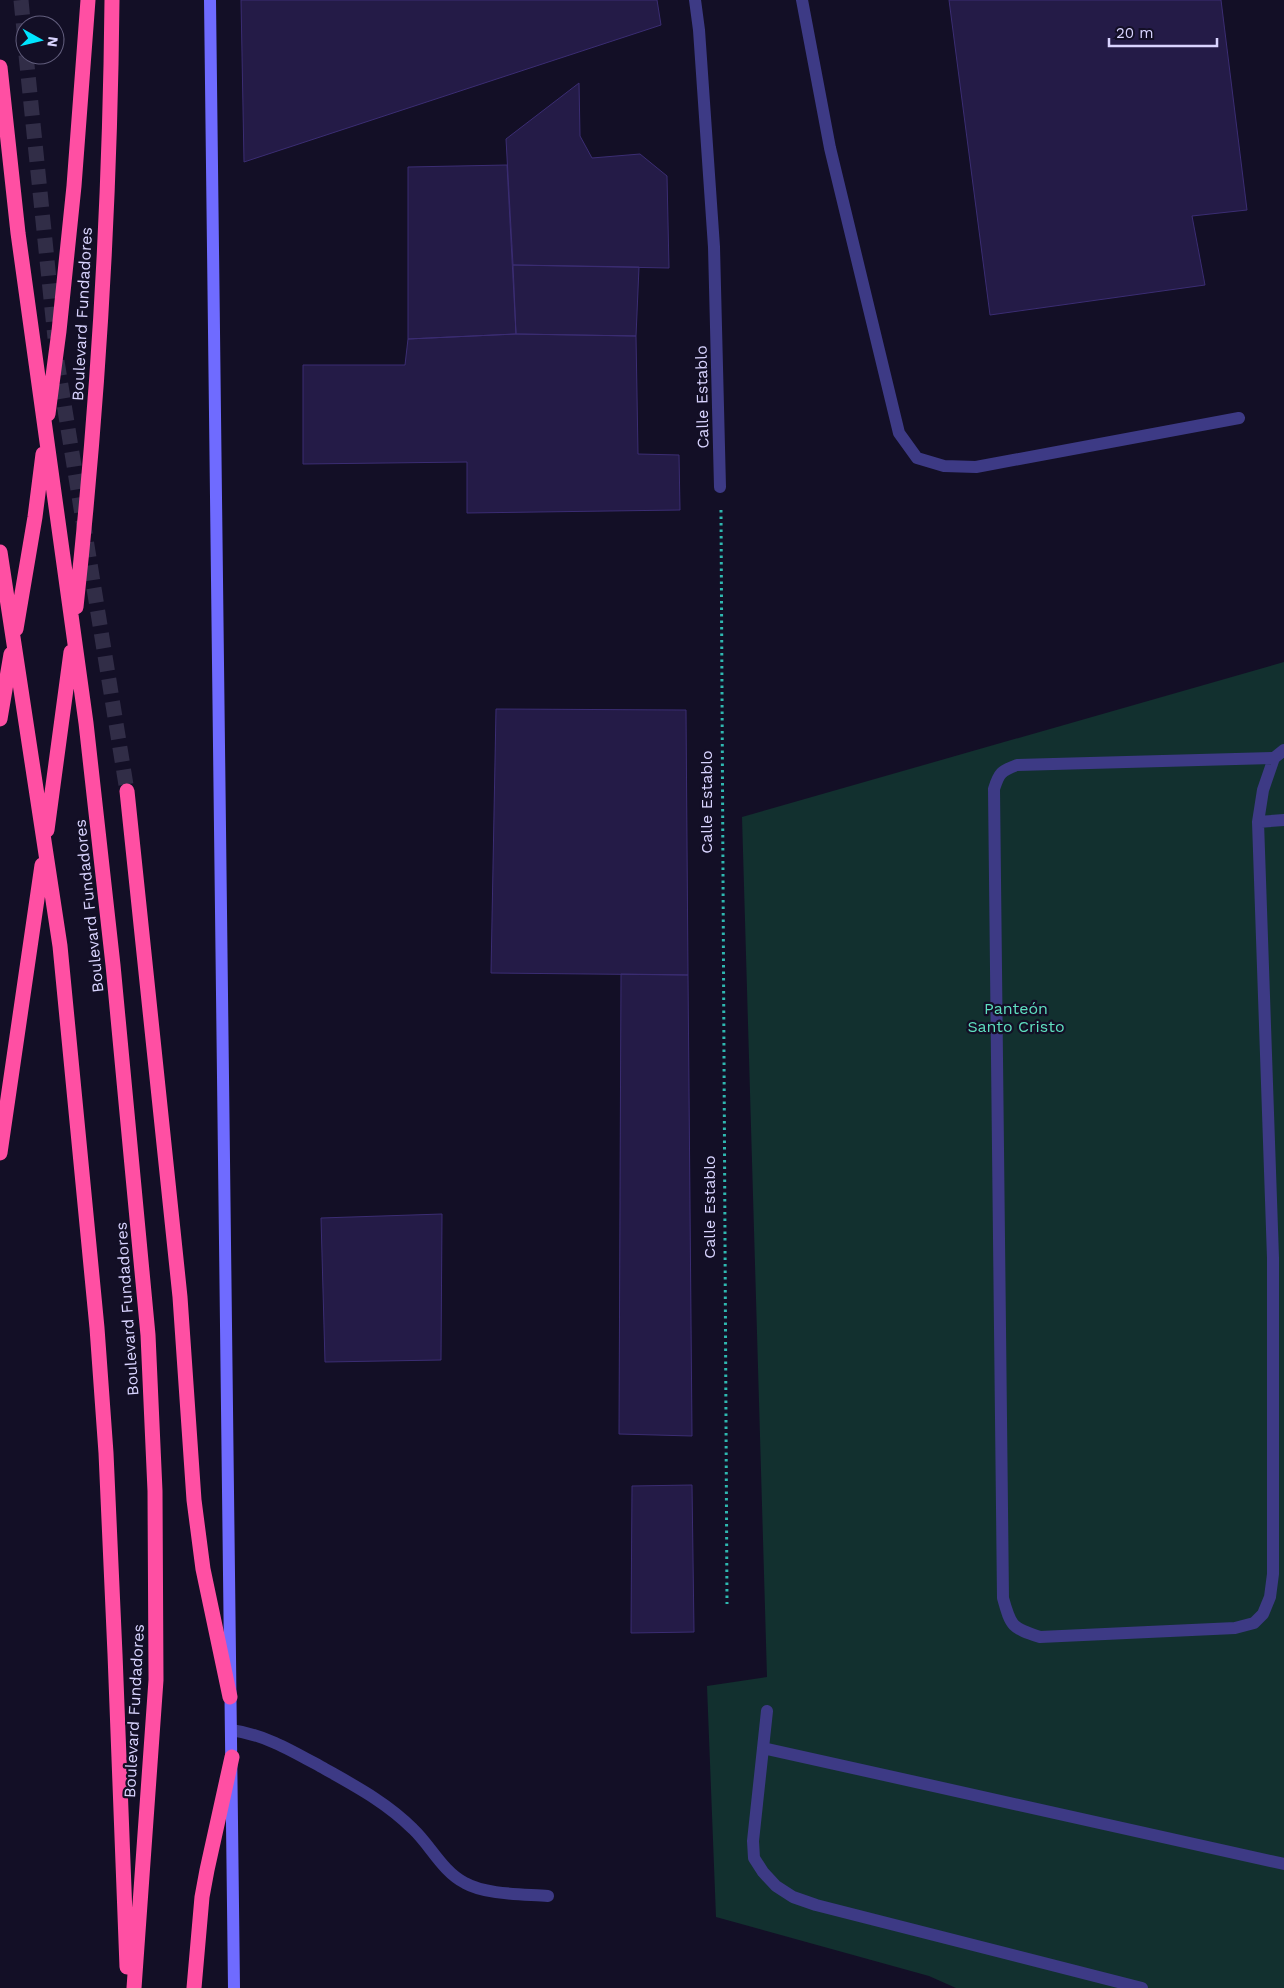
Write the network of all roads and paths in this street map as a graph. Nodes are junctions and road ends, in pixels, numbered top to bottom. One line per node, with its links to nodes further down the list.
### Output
1 (88, 0): 10 (highway)
2 (112, 0): 15 (highway, Boulevard Fundadores)
3 (210, 0): 19 (main road)
4 (695, 0): 8 (street, Calle Establo)
5 (802, 0): 7 (street)
6 (0, 67): 27 (highway, Boulevard Fundadores)
7 (1239, 418)
8 (720, 487): 18 (path, Calle Establo)
9 (0, 552): 26 (highway)
10 (0, 719)
11 (1279, 754): 14 (street); 17 (street)
12 (127, 791): 19 (highway)
13 (1284, 820): 14 (street)
14 (1258, 822): 16 (street)
15 (0, 1153)
16 (1279, 1258): 17 (street)
17 (1279, 1492)
18 (727, 1604)
19 (230, 1697): 21 (main road)
20 (766, 1711): 22 (street)
21 (231, 1730): 23 (main road); 25 (street)
22 (763, 1748): 24 (street); 30 (street)
23 (232, 1757): 28 (highway); 29 (main road)
24 (1284, 1864)
25 (548, 1896)
26 (128, 1988)
27 (134, 1988)
28 (194, 1988)
29 (234, 1988)
30 (1142, 1988)

